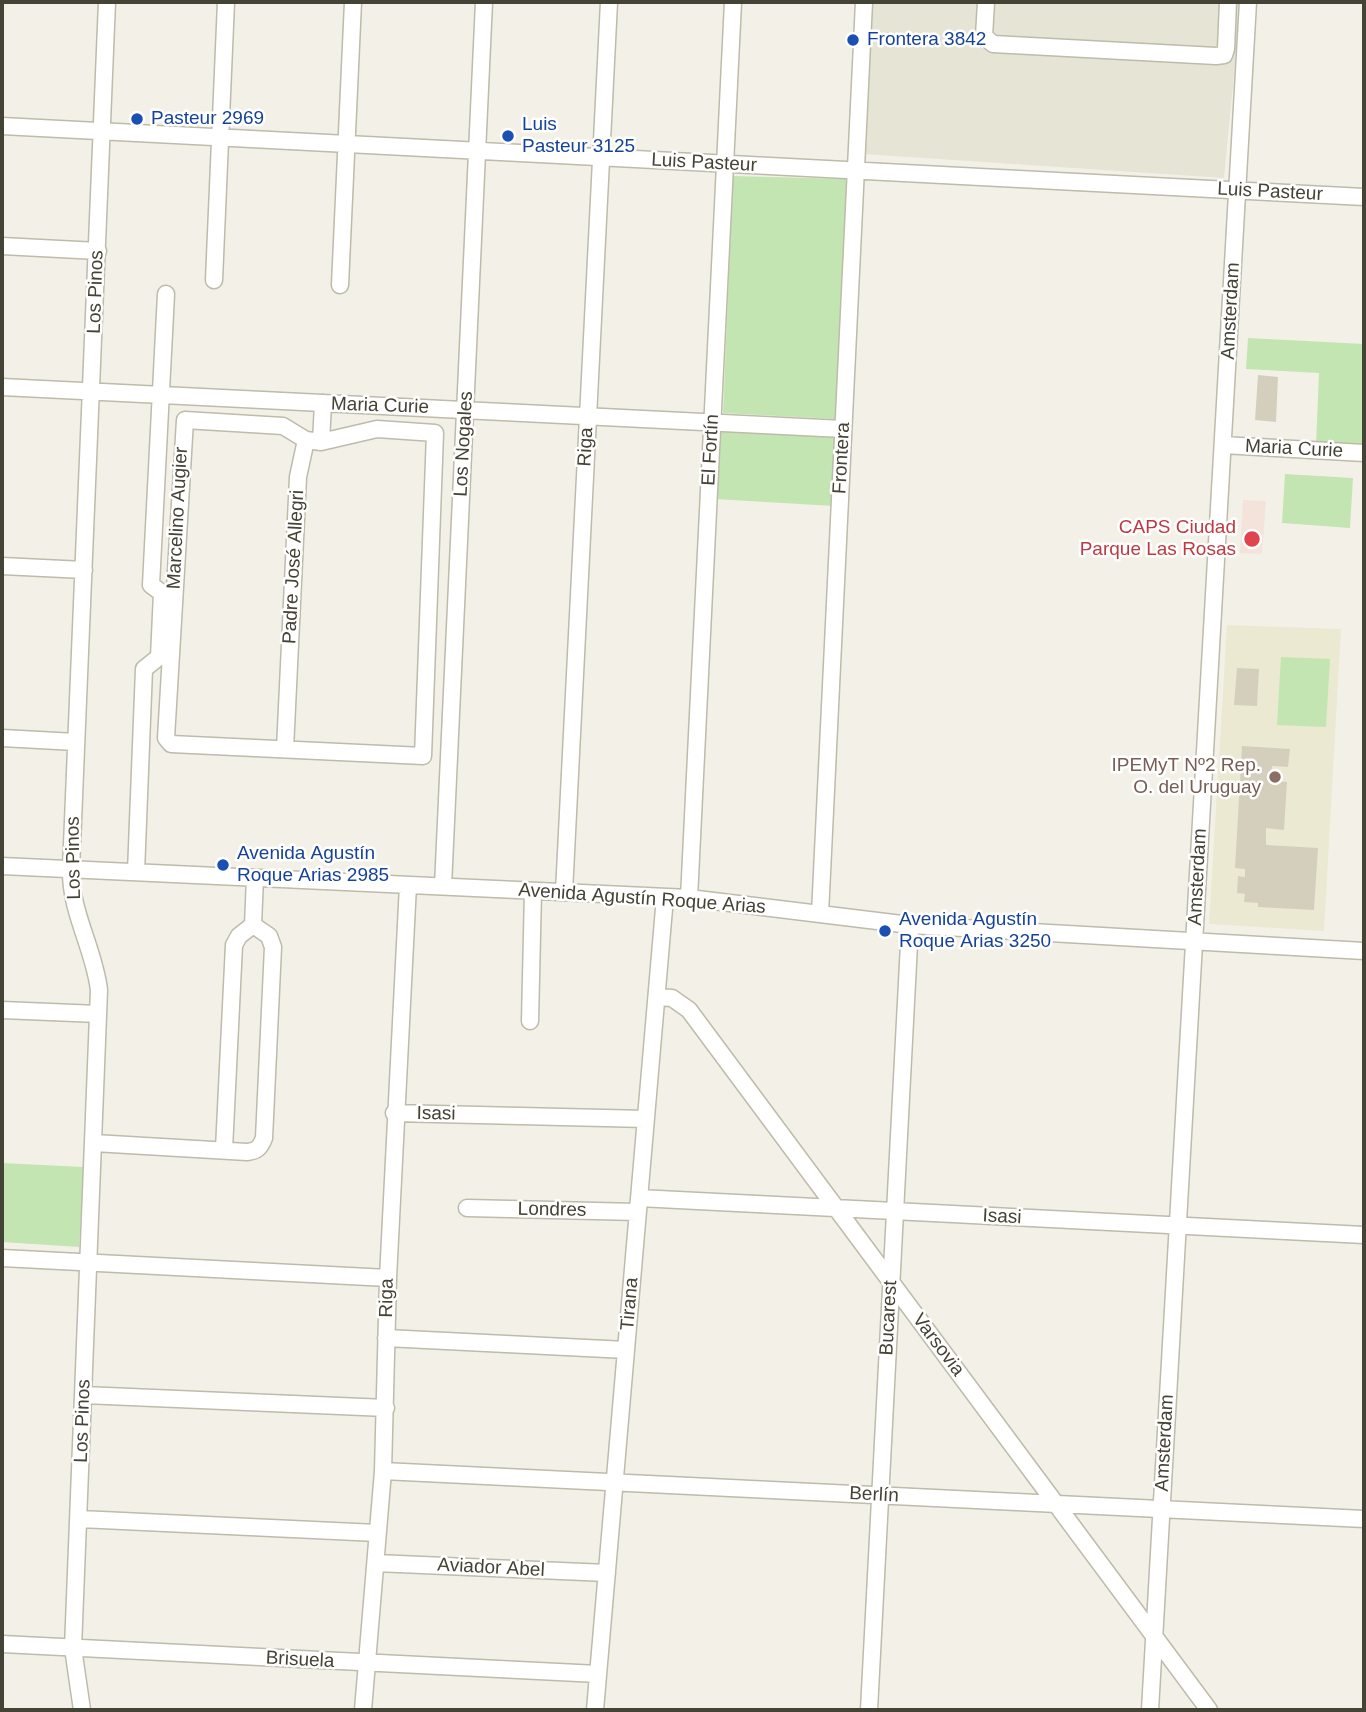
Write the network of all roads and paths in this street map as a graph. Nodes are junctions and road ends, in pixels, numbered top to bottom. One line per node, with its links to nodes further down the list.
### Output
1 (107, 2): 12 (street, Los Pinos)
2 (226, 2): 13 (street)
3 (353, 2): 14 (street)
4 (484, 2): 15 (street, Los Nogales)
5 (609, 2): 16 (street, Riga)
6 (733, 2): 17 (street, El Fortín)
7 (864, 2): 18 (street, Frontera)
8 (986, 2): 9 (street)
9 (1228, 2)
10 (1248, 2): 19 (street, Amsterdam)
11 (2, 126): 12 (street, Luis Pasteur)
12 (103, 131): 13 (street, Luis Pasteur); 22 (street, Los Pinos)
13 (219, 137): 14 (street, Luis Pasteur); 23 (street)
14 (346, 144): 15 (street, Luis Pasteur); 24 (street)
15 (477, 151): 16 (street, Luis Pasteur); 30 (street, Los Nogales)
16 (601, 158): 17 (street, Luis Pasteur); 31 (street, Riga)
17 (725, 164): 18 (street, Luis Pasteur); 32 (street, El Fortín)
18 (855, 171): 19 (street, Luis Pasteur); 33 (street, Frontera)
19 (1238, 191): 20 (street, Luis Pasteur); 35 (street, Amsterdam)
20 (1364, 197)
21 (2, 246): 22 (street)
22 (98, 251): 27 (street, Los Pinos)
23 (214, 280)
24 (340, 285)
25 (166, 294): 28 (street)
26 (2, 387): 27 (street, Maria Curie)
27 (92, 391): 28 (street, Maria Curie); 38 (street, Los Pinos)
28 (161, 395): 29 (street, Maria Curie); 44 (street)
29 (324, 403): 30 (street, Maria Curie); 34 (street, Padre José Allegri)
30 (466, 409): 31 (street, Maria Curie); 47 (street, Los Nogales)
31 (588, 416): 32 (street, Maria Curie); 49 (street, Riga)
32 (712, 422): 33 (street, Maria Curie); 51 (street, El Fortín)
33 (843, 429): 52 (street, Frontera)
34 (314, 441): 41 (street, Padre José Allegri); 41 (street, Marcelino Augier); 41 (street)
35 (1223, 445): 36 (street, Maria Curie); 55 (street, Amsterdam)
36 (1364, 453)
37 (2, 566): 38 (street)
38 (84, 570): 40 (street, Los Pinos)
39 (2, 738): 40 (street)
40 (76, 741): 43 (street, Los Pinos)
41 (285, 749)
42 (2, 866): 43 (street, Avenida Agustín Roque Arias)
43 (71, 869): 44 (street, Avenida Agustín Roque Arias); 59 (street, Los Pinos)
44 (136, 872): 45 (street, Avenida Agustín Roque Arias)
45 (255, 878): 46 (street, Avenida Agustín Roque Arias); 53 (street)
46 (408, 885): 47 (street, Avenida Agustín Roque Arias); 61 (street, Riga)
47 (443, 886): 48 (street, Avenida Agustín Roque Arias)
48 (533, 891): 49 (street, Avenida Agustín Roque Arias); 60 (street)
49 (564, 892): 50 (street, Avenida Agustín Roque Arias)
50 (665, 897): 51 (street, Avenida Agustín Roque Arias); 57 (street, Tirana)
51 (689, 898): 52 (street, Avenida Agustín Roque Arias)
52 (820, 914): 54 (street, Avenida Agustín Roque Arias)
53 (253, 925): 64 (street); 64 (street)
54 (910, 925): 55 (street, Avenida Agustín Roque Arias); 68 (street, Bucarest)
55 (1194, 942): 56 (street, Avenida Agustín Roque Arias); 69 (street, Amsterdam)
56 (1364, 951)
57 (657, 997): 62 (street, Tirana); 67 (street, Varsovia)
58 (2, 1010): 59 (street)
59 (98, 1014): 63 (street, Los Pinos)
60 (530, 1021)
61 (394, 1113): 62 (street, Isasi); 73 (street, Riga)
62 (646, 1119): 65 (street, Tirana)
63 (94, 1143): 64 (street); 72 (street, Los Pinos)
64 (224, 1149)
65 (638, 1205): 66 (street, Londres); 67 (street, Isasi); 76 (street, Tirana)
66 (467, 1208)
67 (836, 1208): 68 (street, Isasi); 74 (street, Varsovia)
68 (895, 1211): 69 (street, Isasi); 74 (street, Bucarest)
69 (1177, 1226): 70 (street, Isasi); 83 (street, Amsterdam)
70 (1364, 1235)
71 (2, 1258): 72 (street)
72 (88, 1263): 73 (street); 77 (street, Los Pinos)
73 (387, 1278): 75 (street, Riga)
74 (891, 1282): 81 (street, Bucarest); 82 (street, Varsovia)
75 (386, 1338): 76 (street); 78 (street, Riga)
76 (626, 1350): 80 (street, Tirana)
77 (84, 1395): 78 (street); 84 (street, Los Pinos)
78 (386, 1408): 79 (street, Riga)
79 (383, 1471): 80 (street, Berlín); 86 (street, Riga)
80 (615, 1482): 81 (street, Berlín); 88 (street, Tirana)
81 (880, 1495): 82 (street, Berlín); 97 (street, Bucarest)
82 (1056, 1504): 83 (street, Berlín); 89 (street, Varsovia)
83 (1161, 1509): 85 (street, Berlín); 89 (street, Amsterdam)
84 (80, 1519): 86 (street); 91 (street, Los Pinos)
85 (1364, 1519)
86 (377, 1533): 87 (street, Riga)
87 (376, 1563): 88 (street, Aviador Abel); 92 (street, Riga)
88 (607, 1573): 93 (street, Tirana)
89 (1154, 1635): 98 (street, Amsterdam); 99 (street, Varsovia)
90 (2, 1644): 91 (street, Brisuela)
91 (73, 1648): 92 (street, Brisuela); 94 (street, Los Pinos)
92 (368, 1663): 93 (street, Brisuela); 95 (street, Riga)
93 (598, 1674): 96 (street, Tirana)
94 (82, 1710)
95 (363, 1710)
96 (595, 1710)
97 (869, 1710)
98 (1150, 1710)
99 (1209, 1710)

